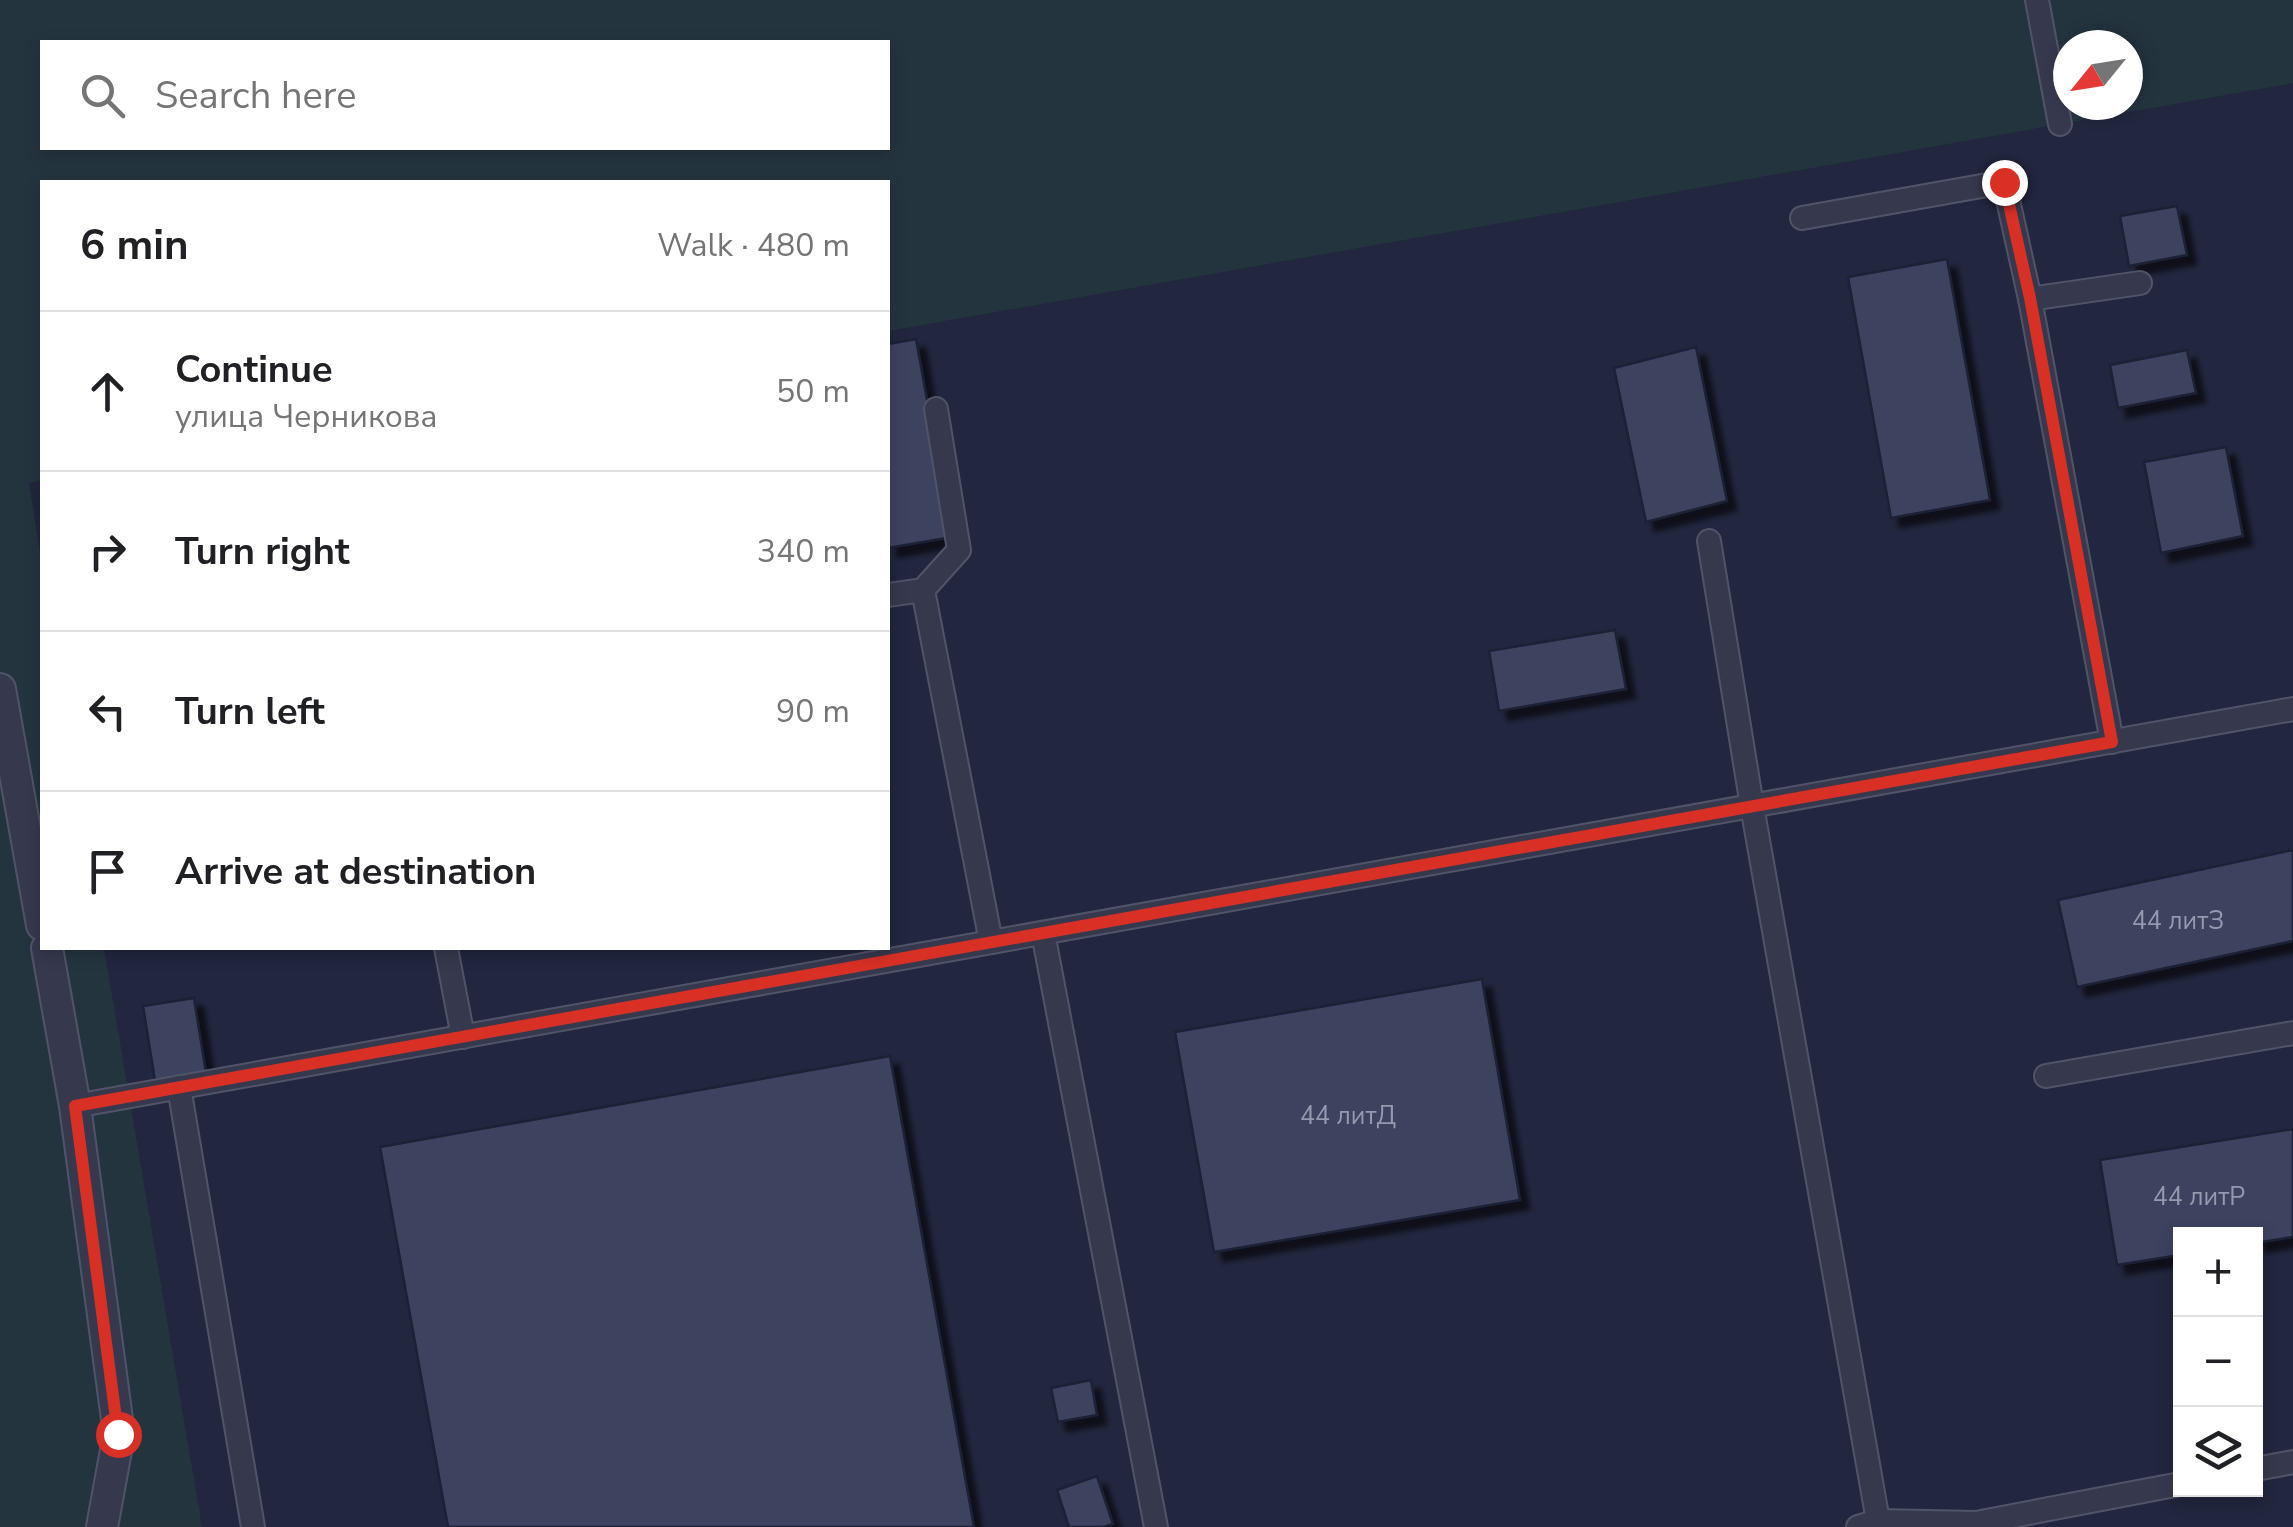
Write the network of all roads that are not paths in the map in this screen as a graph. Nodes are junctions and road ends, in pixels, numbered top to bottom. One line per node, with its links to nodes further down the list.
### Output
1 (2037, 0): 2 (lane)
2 (2060, 124)
3 (1802, 218): 5 (lane)
4 (2140, 283): 5 (lane)
5 (2030, 298): 12 (lane)
6 (936, 409): 8 (lane)
7 (1709, 540): 13 (lane)
8 (923, 590): 9 (lane); 16 (lane)
9 (890, 595)
10 (0, 688): 14 (street)
11 (2293, 709): 12 (lane)
12 (2112, 742): 13 (lane)
13 (1752, 806): 15 (lane); 27 (lane)
14 (40, 914)
15 (1043, 933): 16 (lane); 30 (lane)
16 (991, 942): 20 (lane)
17 (46, 950): 23 (street)
18 (446, 950): 20 (lane)
19 (2293, 1033): 21 (lane)
20 (463, 1037): 22 (lane)
21 (2046, 1076)
22 (179, 1087): 23 (lane); 29 (lane)
23 (75, 1106): 28 (street)
24 (2293, 1462): 25 (lane)
25 (2263, 1468)
26 (2173, 1485): 27 (lane)
27 (1868, 1524)
28 (102, 1527)
29 (253, 1527)
30 (1156, 1527)

